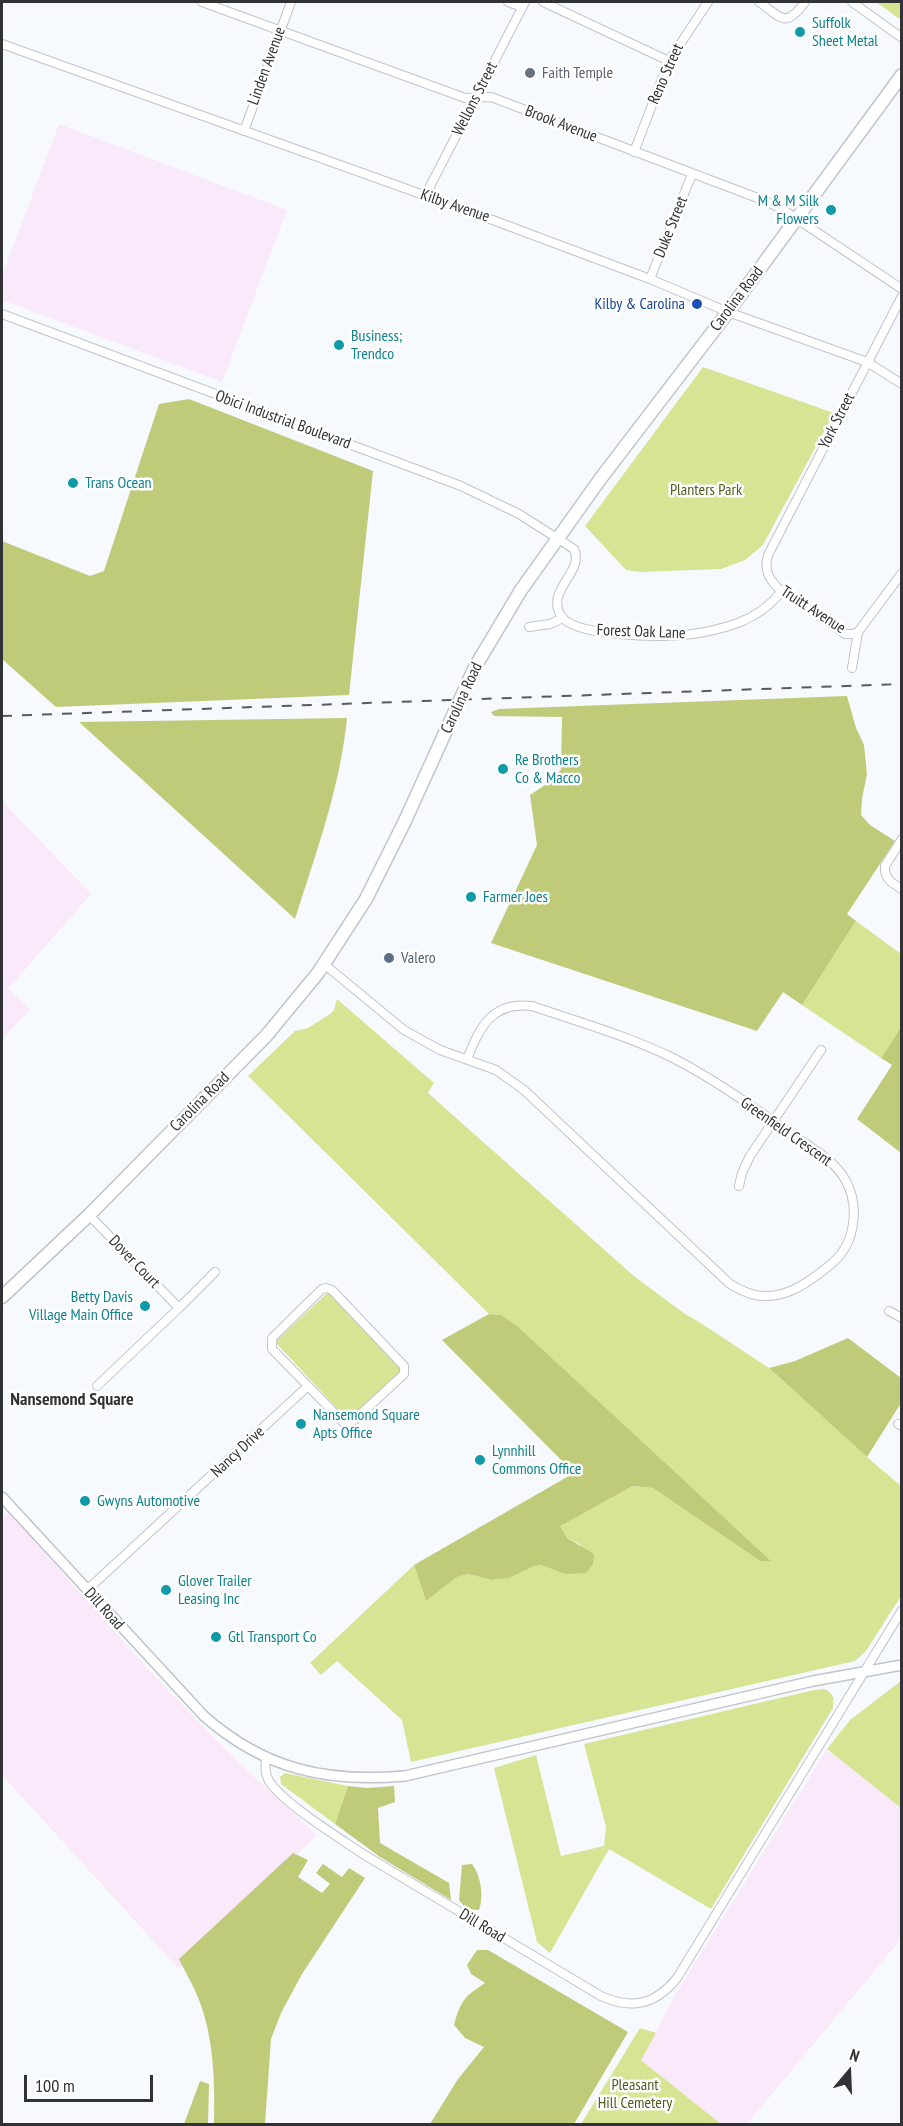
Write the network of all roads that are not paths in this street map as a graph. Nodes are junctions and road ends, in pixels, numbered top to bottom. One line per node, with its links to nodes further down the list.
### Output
1 (202, 2): 10 (street, Brook Avenue)
2 (291, 2): 10 (street, Linden Avenue)
3 (508, 2): 9 (street)
4 (543, 2): 13 (street)
5 (708, 2): 13 (street, Reno Street)
6 (759, 2): 7 (street)
7 (805, 2)
8 (852, 2): 11 (street)
9 (524, 4): 15 (street, Wellons Street)
10 (280, 31): 15 (street, Brook Avenue); 16 (street, Linden Avenue)
11 (902, 38)
12 (2, 44): 16 (street, Kilby Avenue)
13 (669, 61): 17 (street, Reno Street)
14 (902, 75): 20 (main road, Carolina Road)
15 (476, 96): 17 (street, Brook Avenue); 19 (street, Wellons Street)
16 (244, 131): 19 (street, Kilby Avenue)
17 (634, 152): 18 (street, Brook Avenue)
18 (692, 174): 20 (street, Brook Avenue); 21 (street, Duke Street)
19 (425, 196): 21 (street, Kilby Avenue)
20 (796, 219): 22 (street, Brook Avenue); 24 (main road, Carolina Road)
21 (650, 279): 24 (street, Kilby Avenue)
22 (902, 290)
23 (902, 296): 26 (street, York Street)
24 (728, 312): 26 (street, Kilby Avenue); 28 (main road, Carolina Road)
25 (2, 314): 28 (street, Obici Industrial Boulevard)
26 (867, 362): 27 (street, Kilby Avenue); 29 (street, York Street)
27 (902, 384)
28 (558, 538): 32 (street); 38 (main road, Carolina Road)
29 (772, 546): 31 (street, Truitt Avenue)
30 (902, 573): 34 (street)
31 (782, 591): 32 (street, Forest Oak Lane); 34 (street, Truitt Avenue)
32 (563, 618): 33 (street)
33 (529, 627)
34 (858, 632): 35 (street)
35 (852, 668)
36 (902, 839): 37 (street)
37 (902, 889)
38 (324, 964): 40 (street, Greenfield Crescent); 43 (main road, Carolina Road)
39 (821, 1050): 41 (street)
40 (467, 1059): 41 (street, Greenfield Crescent); 41 (street, Greenfield Crescent)
41 (773, 1121): 42 (street)
42 (739, 1186)
43 (89, 1215): 45 (main road, Carolina Road); 46 (street, Dover Court)
44 (215, 1272): 46 (street)
45 (2, 1297)
46 (179, 1308): 49 (street)
47 (889, 1311): 48 (street)
48 (902, 1318)
49 (97, 1386)
50 (308, 1386): 50 (street); 52 (street, Nancy Drive)
51 (2, 1497): 52 (street, Dill Road)
52 (87, 1590): 56 (street, Dill Road)
53 (902, 1610): 55 (street, Dill Road)
54 (902, 1665): 55 (street)
55 (865, 1671): 56 (street); 56 (street, Dill Road)
56 (266, 1758)

